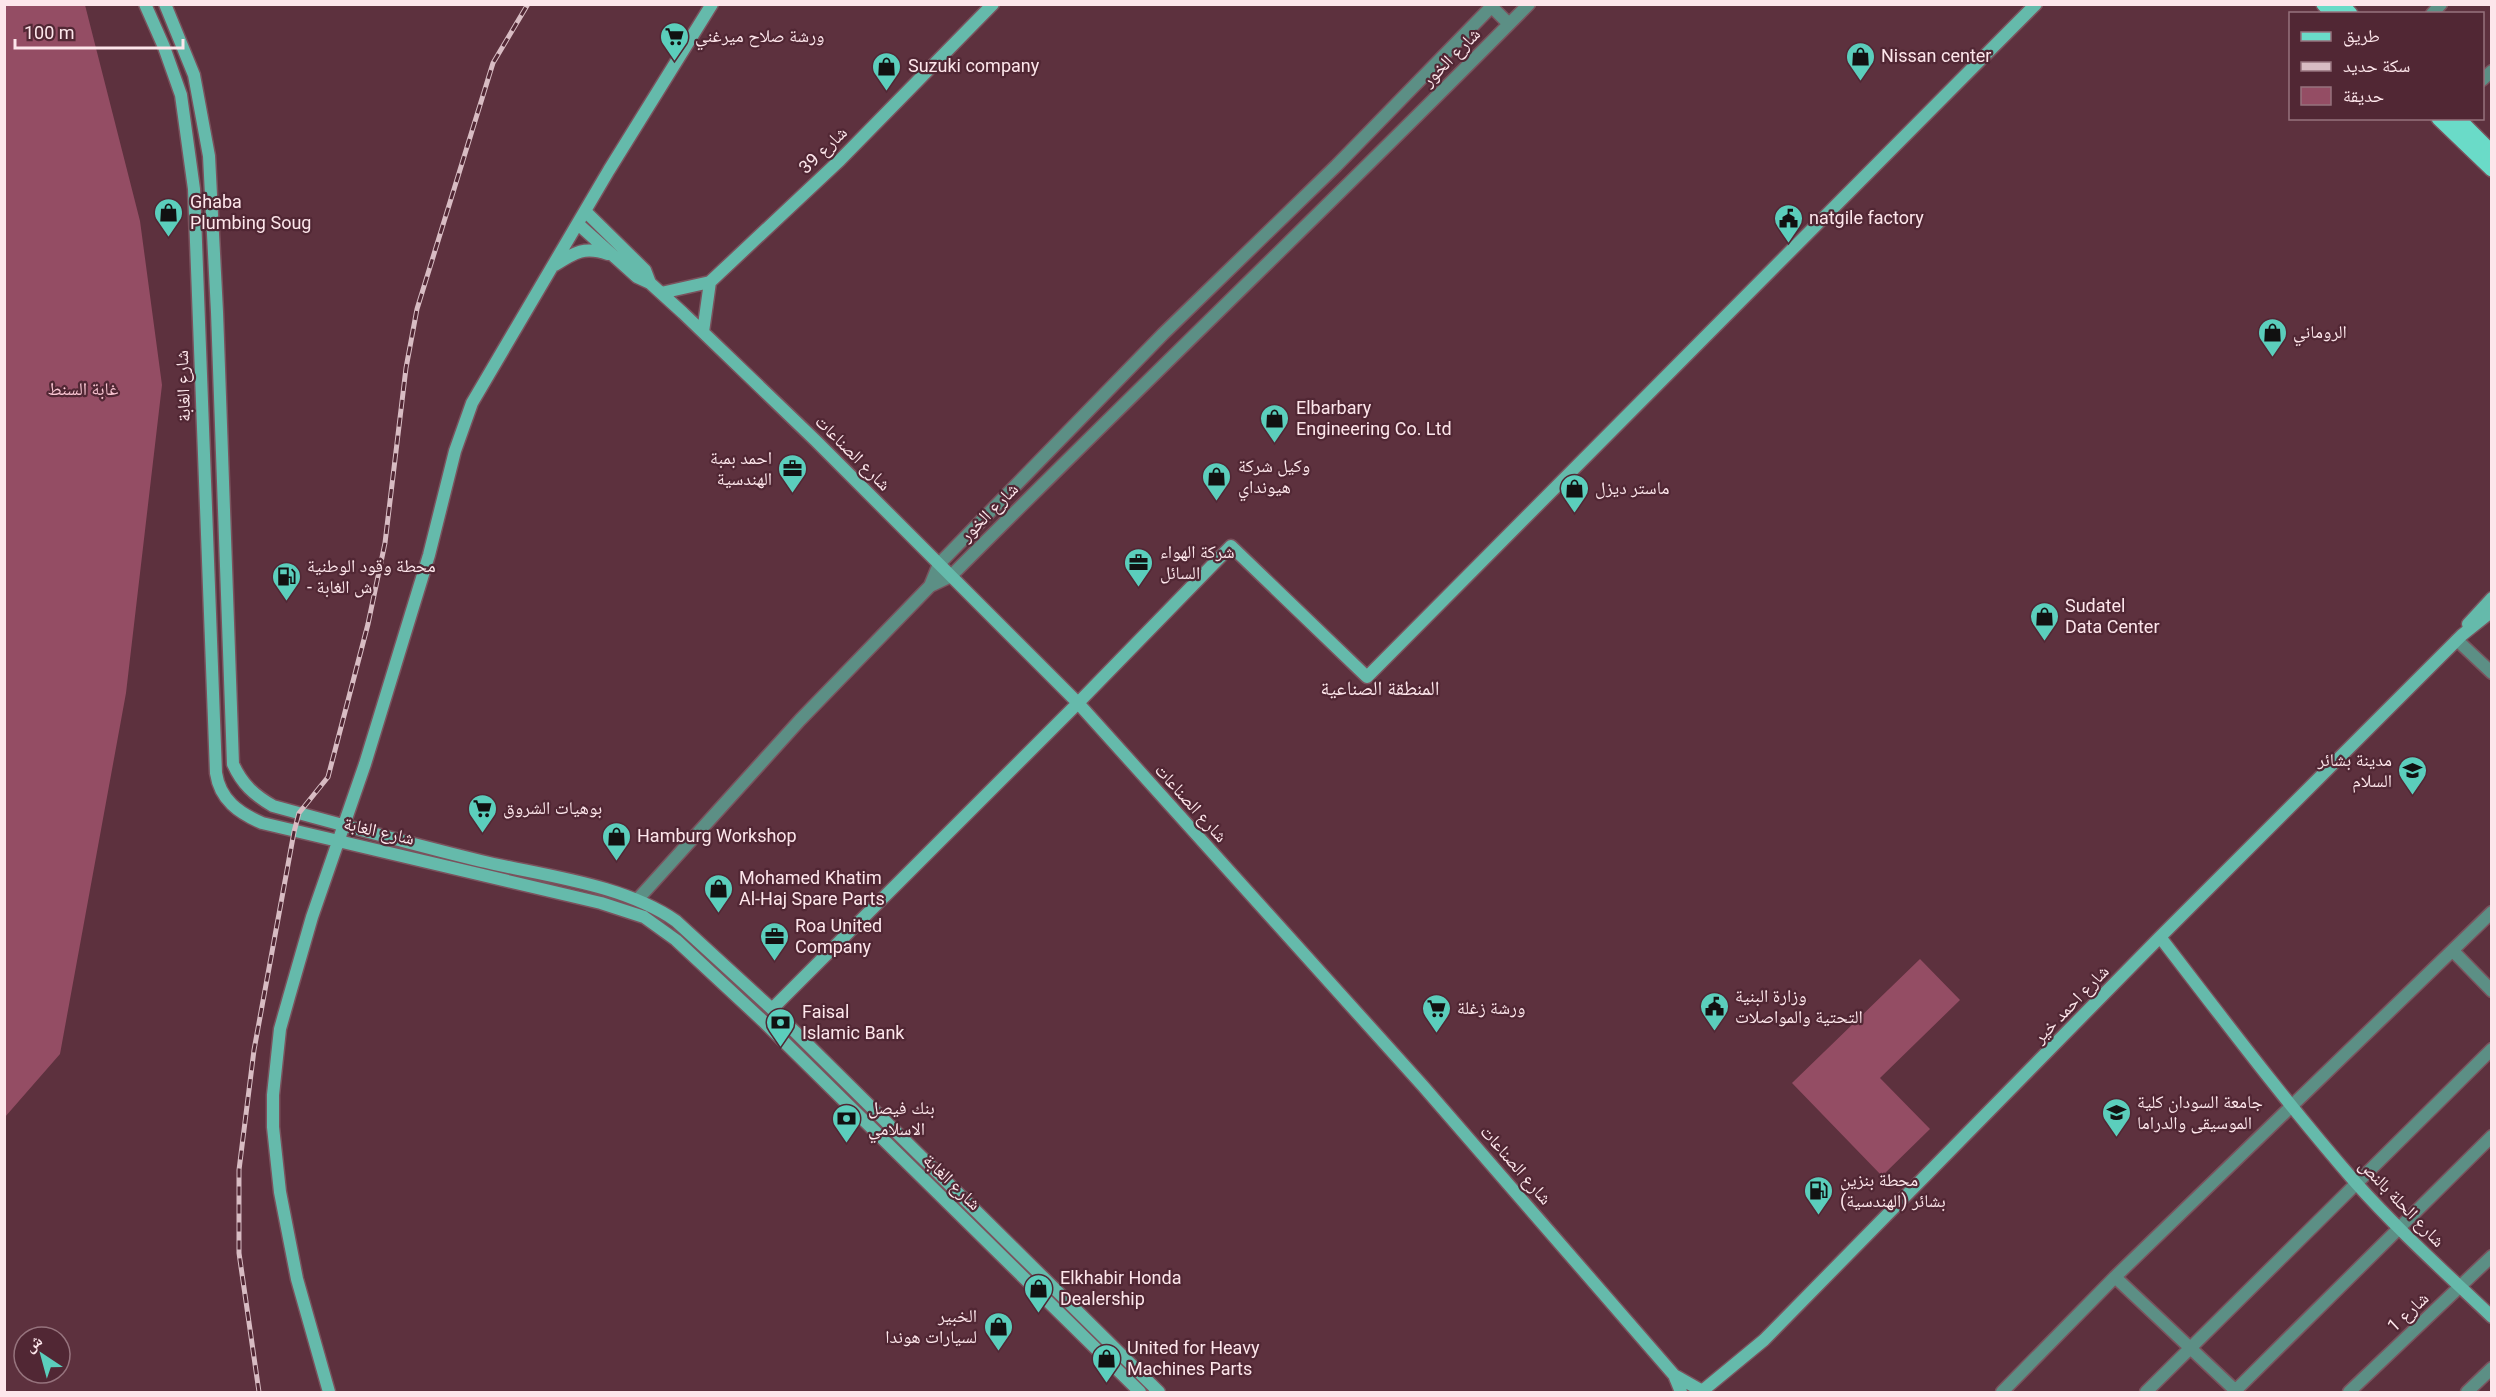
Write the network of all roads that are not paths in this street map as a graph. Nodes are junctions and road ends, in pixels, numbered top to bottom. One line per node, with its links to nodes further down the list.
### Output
1 (145, 4): 32 (street, شارع الغابة)
2 (165, 4): 31 (street, شارع الغابة)
3 (712, 4): 13 (street)
4 (993, 4): 17 (street, شارع 39)
5 (1529, 4): 8 (street, شارع الخور)
6 (2036, 4): 30 (street)
7 (1493, 6): 8 (street); 21 (street, شارع الخور)
8 (1509, 24): 22 (street, شارع الخور)
9 (2441, 120): 12 (main road)
10 (2459, 120): 11 (main road)
11 (2492, 153)
12 (2492, 169)
13 (585, 211): 14 (street); 18 (street)
14 (578, 224): 15 (street); 16 (street)
15 (619, 261): 16 (street); 18 (street)
16 (554, 265): 31 (street)
17 (710, 282): 19 (street); 20 (street)
18 (651, 283): 19 (street, شارع الصناعات)
19 (661, 293): 20 (street, شارع الصناعات)
20 (703, 332): 23 (street, شارع الصناعات)
21 (1163, 334): 22 (street); 23 (street, شارع الخور)
22 (1178, 350): 24 (street, شارع الخور)
23 (939, 564): 24 (street, شارع الصناعات); 25 (street)
24 (951, 576): 25 (street, شارع الخور); 30 (street, شارع الصناعات)
25 (930, 586): 33 (street, شارع الخور)
26 (2492, 598): 28 (street, شارع احمد خير)
27 (2492, 611): 28 (street, شارع احمد خير)
28 (2459, 638): 29 (street); 35 (street, شارع احمد خير)
29 (2492, 673)
30 (1078, 704): 38 (street); 50 (street, شارع الصناعات)
31 (344, 825): 32 (street); 33 (street, شارع الغابة)
32 (338, 840): 51 (street); 52 (street, شارع الغابة)
33 (638, 899): 38 (street, شارع الغابة)
34 (2492, 912): 36 (street)
35 (2160, 937): 40 (street, شارع الحلة بالنص); 55 (street, شارع احمد خير)
36 (2453, 951): 37 (street); 40 (street)
37 (2492, 991)
38 (772, 1009): 53 (street, شارع الغابة)
39 (2492, 1049): 42 (street)
40 (2292, 1108): 42 (street, شارع الحلة بالنص); 45 (street)
41 (2492, 1136): 43 (street)
42 (2357, 1184): 43 (street, شارع الحلة بالنص); 48 (street)
43 (2400, 1229): 46 (street, شارع الحلة بالنص); 58 (street)
44 (2492, 1256): 46 (street, شارع 1)
45 (2115, 1277): 48 (street); 56 (street)
46 (2460, 1287): 47 (street, شارع الحلة بالنص); 59 (street, شارع 1)
47 (2492, 1317)
48 (2190, 1348): 57 (street); 58 (street)
49 (2492, 1368): 60 (street)
50 (1674, 1375): 54 (street); 55 (street)
51 (329, 1392)
52 (1140, 1392)
53 (1159, 1392)
54 (1681, 1392)
55 (1703, 1392)
56 (2002, 1392)
57 (2146, 1392)
58 (2235, 1392)
59 (2349, 1392)
60 (2467, 1392)

